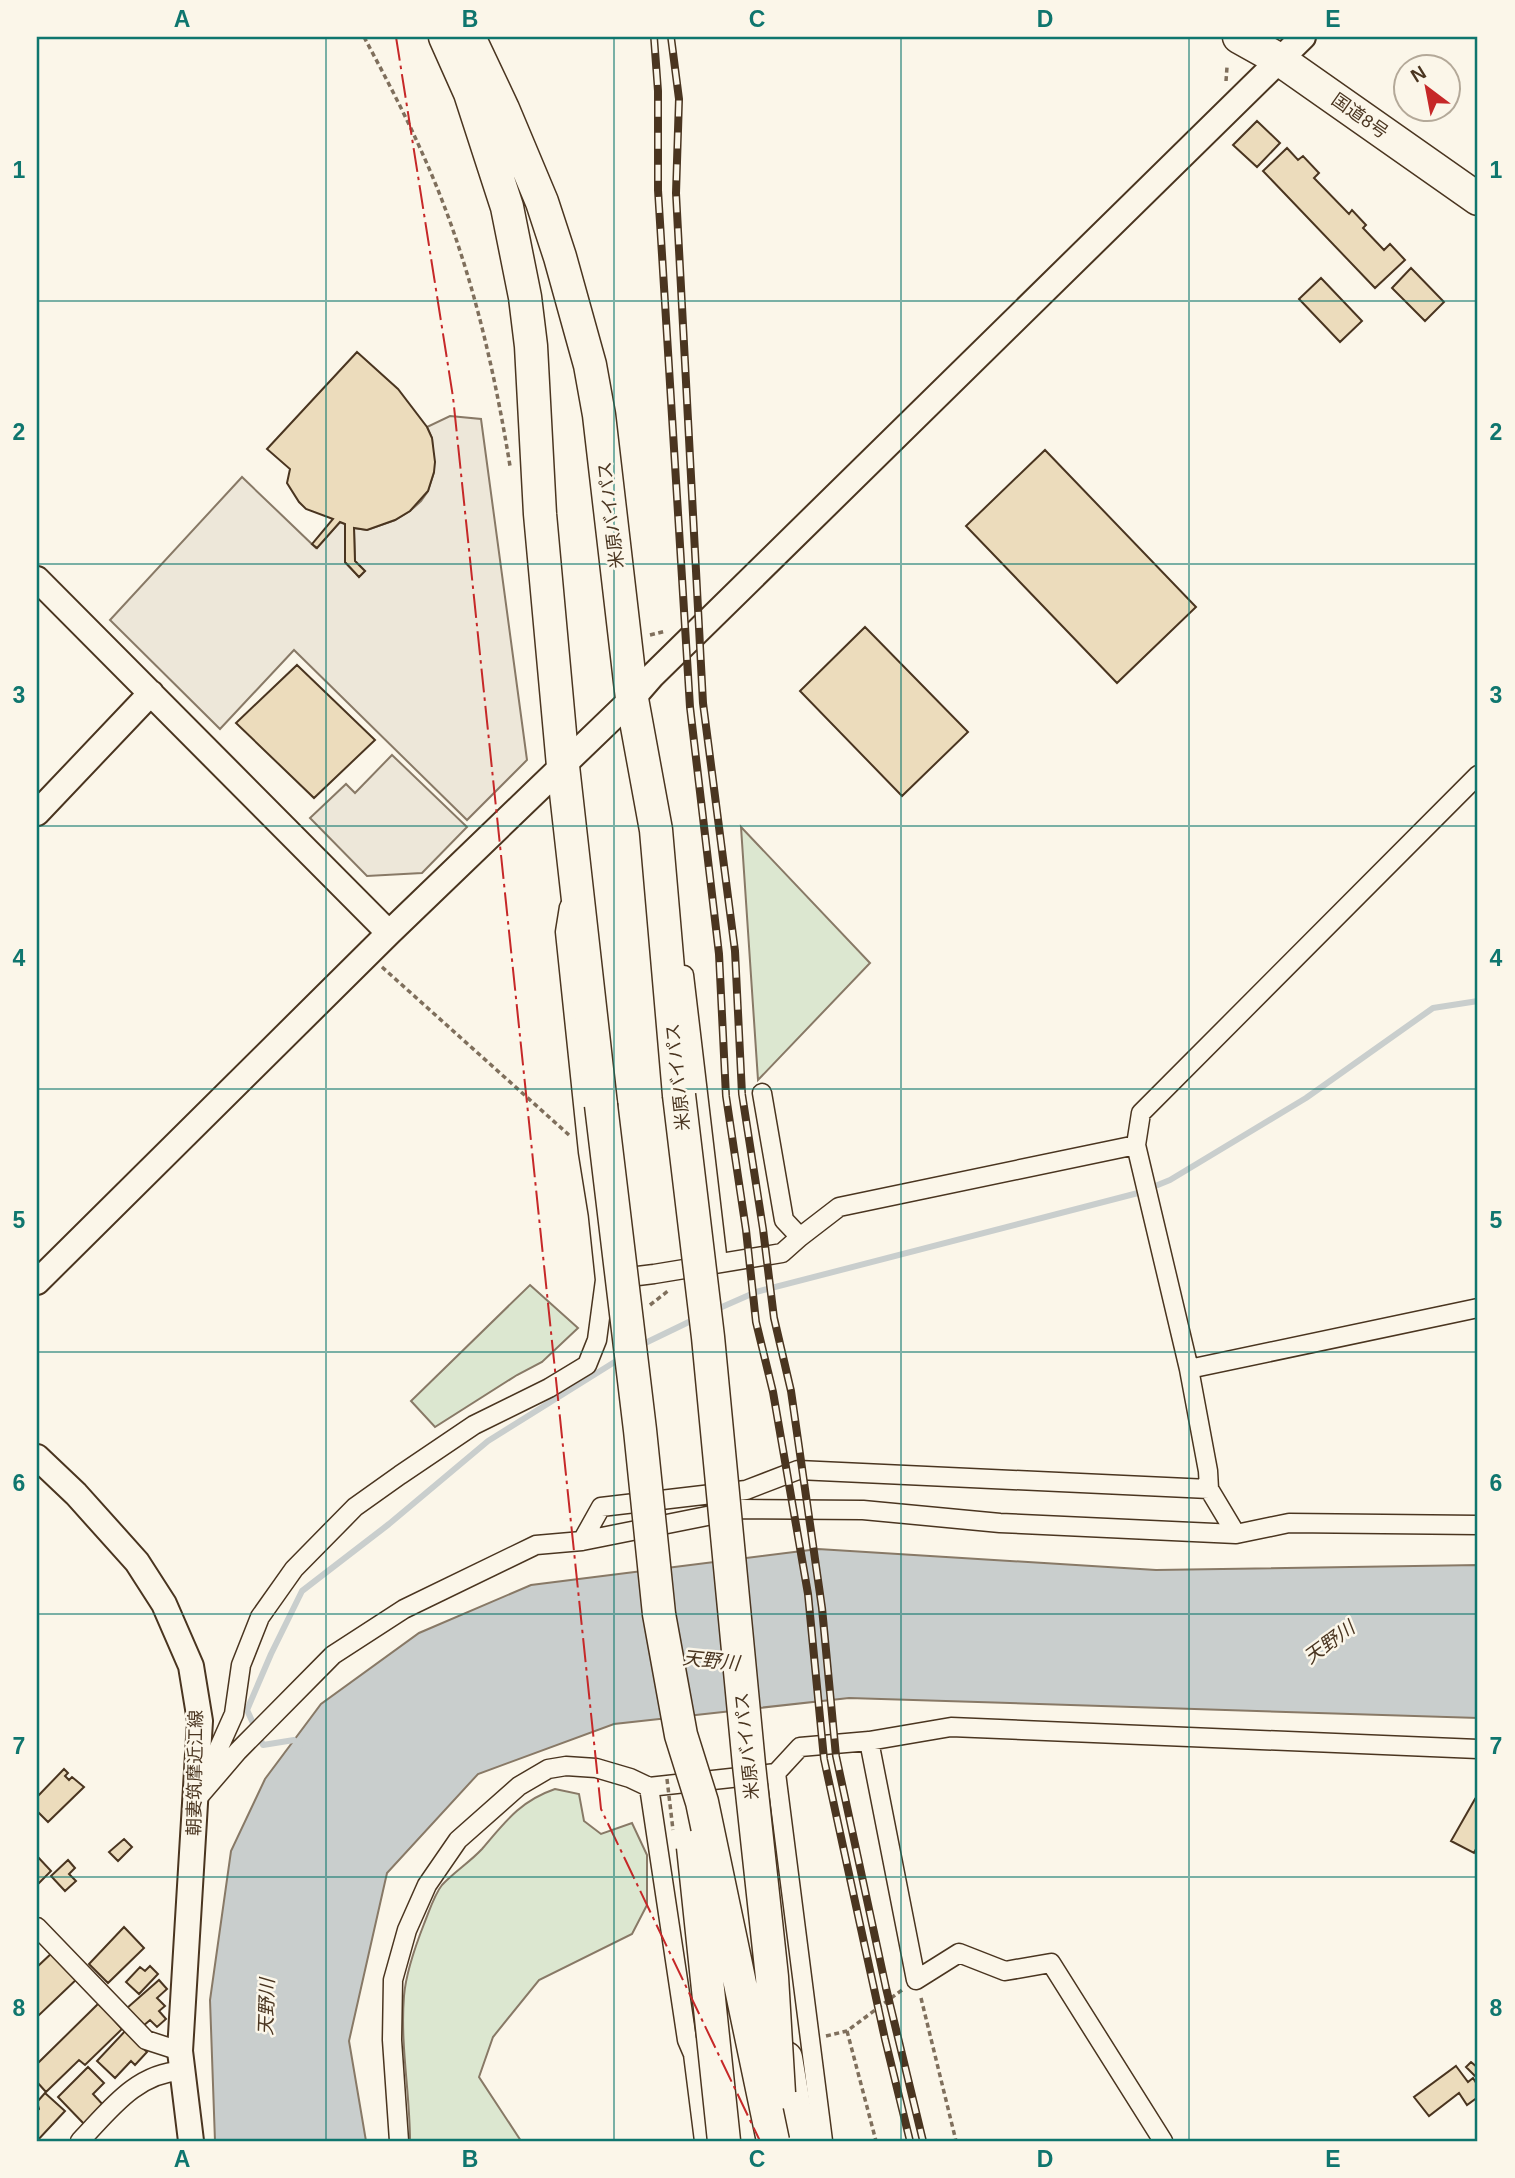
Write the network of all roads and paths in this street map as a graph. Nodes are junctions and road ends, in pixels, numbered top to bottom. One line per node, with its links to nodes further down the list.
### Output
1 (364, 37): 10 (path)
2 (444, 37): 16 (highway)
3 (469, 37): 15 (highway, 米原バイパス)
4 (1239, 37): 6 (highway, 国道8号)
5 (1303, 37): 6 (street)
6 (1280, 60): 9 (highway, 国道8号); 15 (street)
7 (1227, 67): 8 (path)
8 (1225, 92)
9 (1478, 199)
10 (512, 474)
11 (37, 579): 14 (street)
12 (644, 627): 13 (path)
13 (669, 630)
14 (151, 693): 18 (street); 21 (street)
15 (632, 699): 16 (street); 19 (highway, 米原バイパス)
16 (563, 766): 20 (highway); 21 (street)
17 (1478, 775): 24 (street)
18 (40, 803)
19 (656, 830): 27 (street); 44 (highway, 米原バイパス, bridge)
20 (576, 869): 25 (street); 37 (highway, bridge)
21 (389, 933): 22 (street)
22 (367, 954): 25 (path); 29 (street)
23 (762, 1093): 26 (street)
24 (1136, 1145): 26 (street); 31 (street)
25 (588, 1152): 28 (street)
26 (800, 1237): 27 (street)
27 (718, 1263): 28 (street)
28 (605, 1280): 42 (street)
29 (37, 1282)
30 (1478, 1308): 31 (street)
31 (1189, 1369): 33 (street)
32 (37, 1457): 42 (street, 朝妻筑摩近江線)
33 (1209, 1489): 35 (street); 36 (street)
34 (1478, 1525): 35 (street)
35 (1236, 1534): 36 (street)
36 (582, 1541): 42 (street)
37 (681, 1735): 53 (highway, bridge); 54 (highway, bridge)
38 (869, 1741): 39 (street); 40 (street); 45 (street)
39 (1478, 1749)
40 (776, 1773): 41 (street); 47 (street)
41 (649, 1787): 51 (street); 52 (street)
42 (196, 1800): 48 (street, 朝妻筑摩近江線)
43 (41, 1939): 48 (street)
44 (772, 1977): 55 (highway, 米原バイパス, bridge); 56 (highway, bridge)
45 (916, 1980): 46 (path); 59 (path); 60 (street)
46 (847, 2031): 47 (path); 58 (path)
47 (811, 2040): 57 (street)
48 (181, 2061): 49 (street); 50 (street, 朝妻筑摩近江線)
49 (80, 2141)
50 (191, 2141)
51 (399, 2141)
52 (704, 2141)
53 (724, 2141)
54 (773, 2141)
55 (782, 2141)
56 (800, 2141)
57 (824, 2141)
58 (876, 2141)
59 (956, 2141)
60 (1163, 2141)

